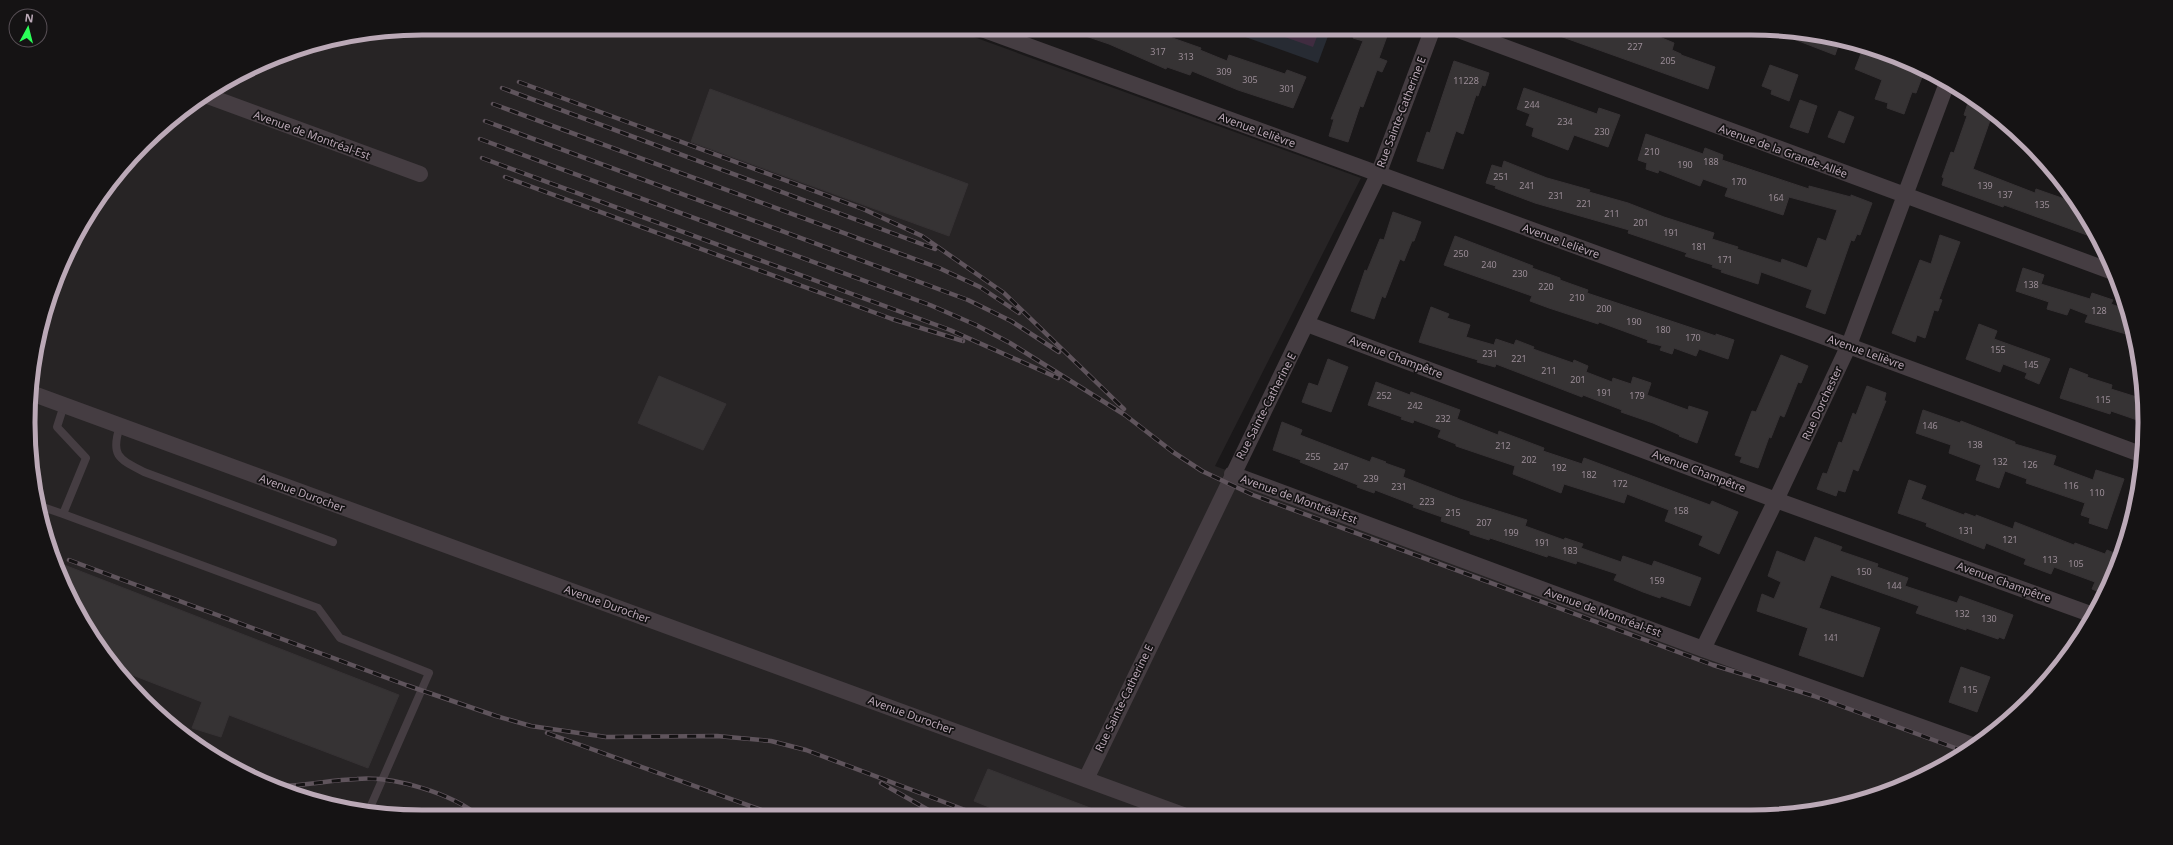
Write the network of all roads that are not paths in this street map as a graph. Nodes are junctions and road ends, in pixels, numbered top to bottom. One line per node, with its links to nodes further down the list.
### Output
1 (998, 35): 7 (street, Avenue Lelièvre)
2 (1430, 35): 7 (street, Rue Sainte-Catherine E)
3 (1472, 35): 8 (street, Avenue de la Grande-Allée)
4 (1945, 88): 8 (street, Rue Dorchester)
5 (211, 97): 6 (street, Avenue de Montréal-Est)
6 (420, 174)
7 (1378, 175): 10 (street, Rue Sainte-Catherine E); 11 (street, Avenue Lelièvre)
8 (1906, 196): 9 (street, Avenue de la Grande-Allée); 11 (street, Rue Dorchester)
9 (2107, 270)
10 (1307, 324): 16 (street, Rue Sainte-Catherine E); 17 (street, Avenue Champêtre)
11 (1849, 345): 15 (street, Avenue Lelièvre); 17 (street, Rue Dorchester)
12 (36, 395): 13 (street, Avenue Durocher)
13 (64, 406): 14 (street, Avenue Durocher); 19 (lane)
14 (120, 426): 20 (lane); 24 (street, Avenue Durocher)
15 (2137, 453)
16 (1232, 474): 22 (street, Avenue de Montréal-Est); 24 (street, Rue Sainte-Catherine E)
17 (1776, 500): 21 (street, Avenue Champêtre); 22 (street, Rue Dorchester)
18 (44, 507): 19 (lane)
19 (64, 514): 25 (lane)
20 (333, 542)
21 (2088, 613)
22 (1703, 648): 23 (street, Avenue de Montréal-Est)
23 (1968, 743)
24 (1086, 779): 26 (street, Avenue Durocher)
25 (370, 807)
26 (1170, 810)

